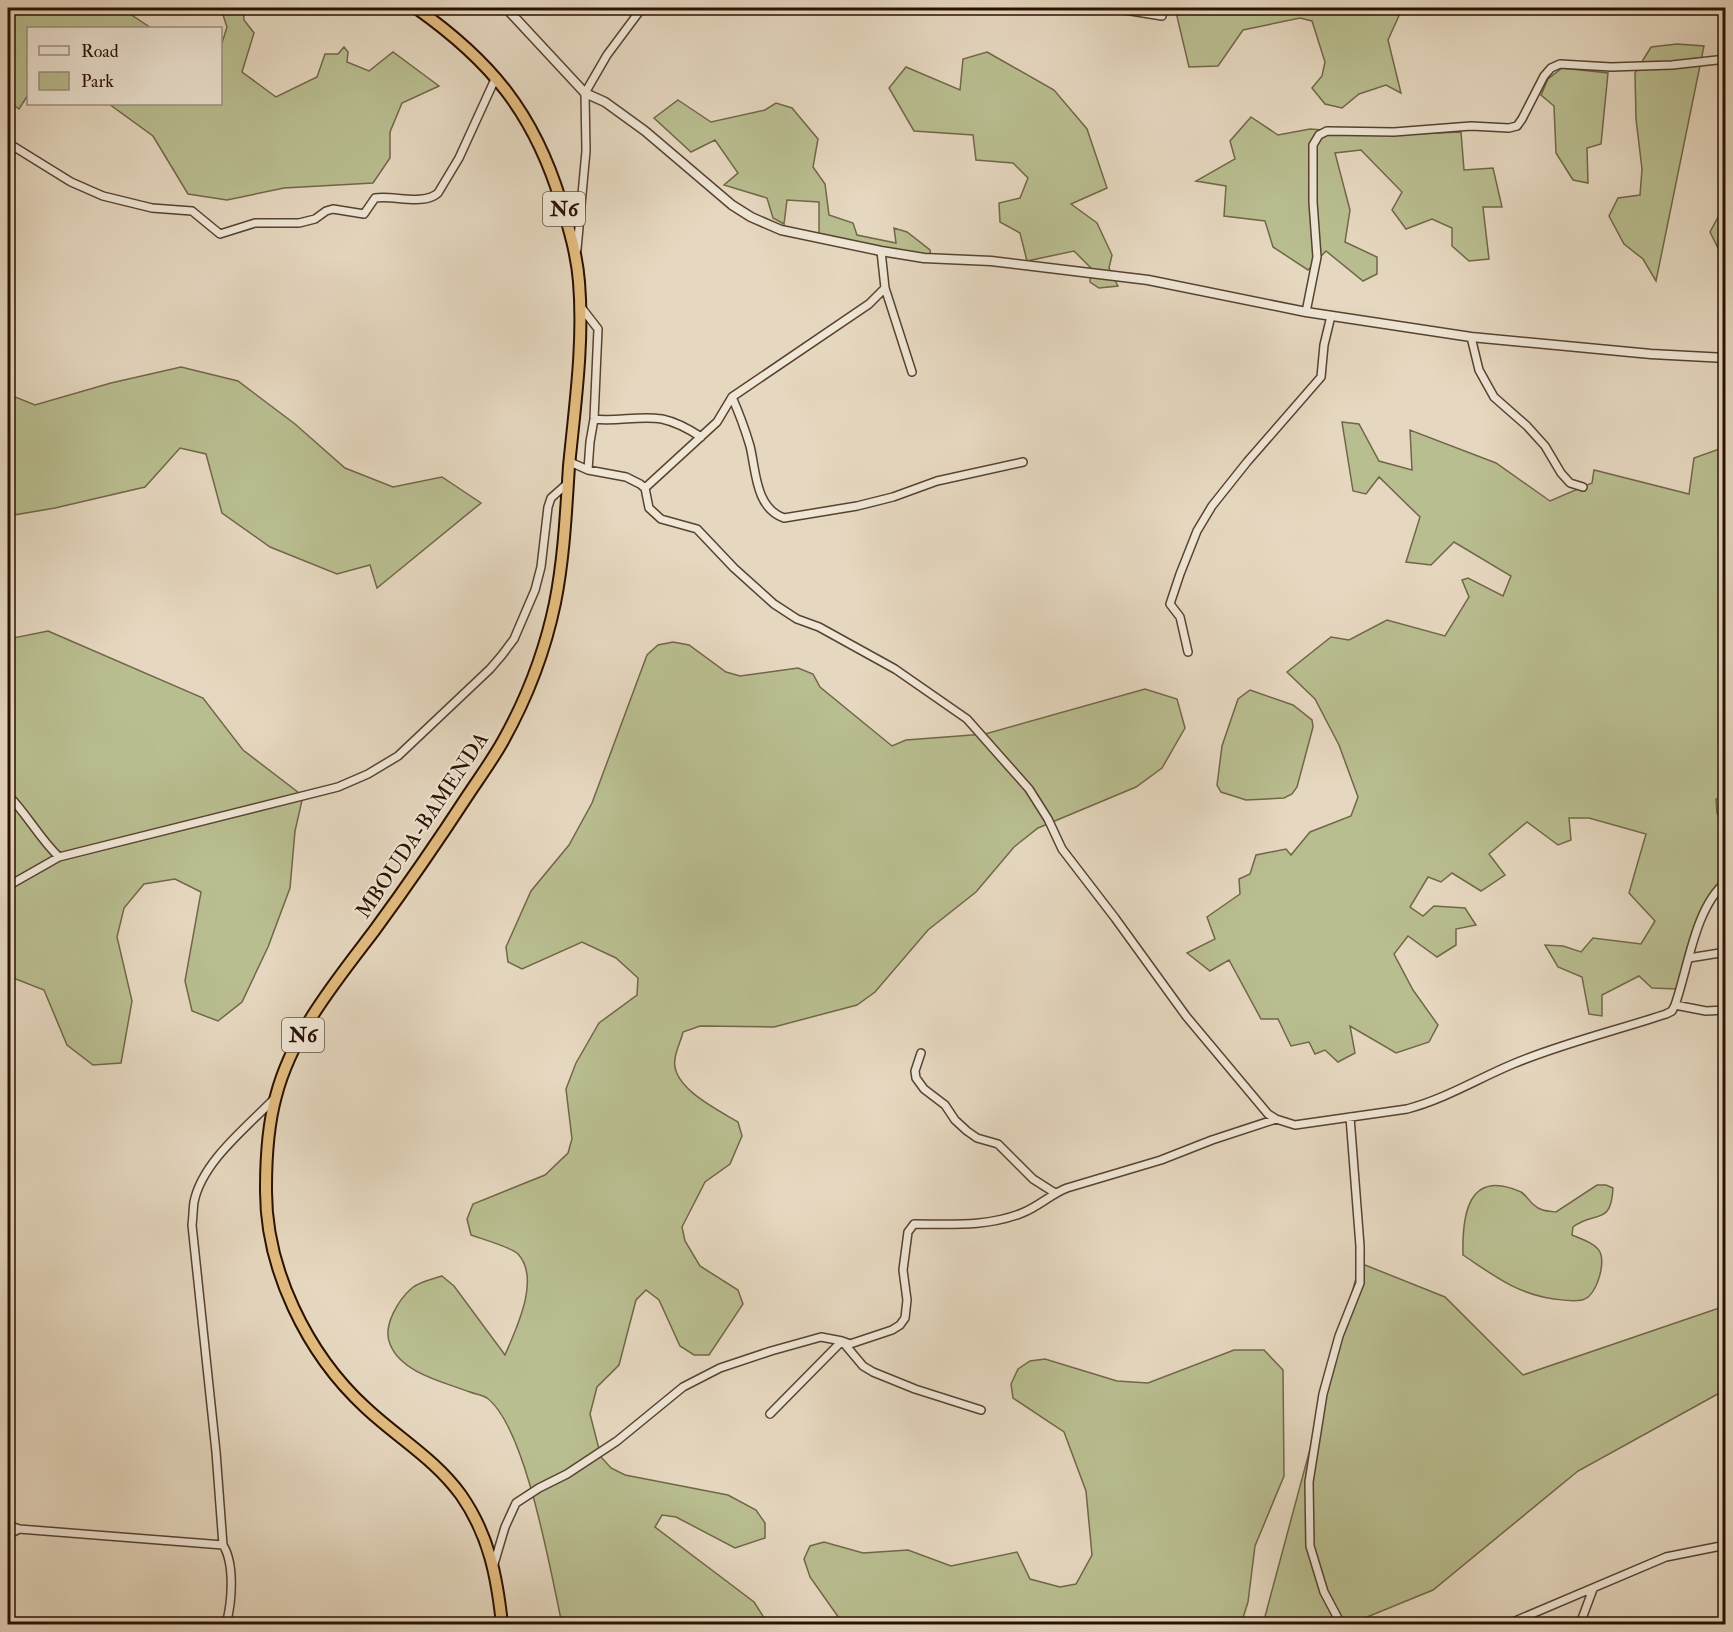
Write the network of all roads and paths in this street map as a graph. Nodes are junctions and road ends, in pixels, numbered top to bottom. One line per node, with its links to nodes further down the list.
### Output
1 (416, 8): 7 (highway, MBOUDA-BAMENDA / N6)
2 (506, 8): 8 (street)
3 (642, 8): 8 (street)
4 (1112, 8): 5 (street)
5 (1162, 16)
6 (1725, 59): 14 (street)
7 (496, 77): 9 (street); 11 (highway, MBOUDA-BAMENDA / N6)
8 (585, 93): 10 (street); 11 (street)
9 (8, 143)
10 (881, 251): 12 (street); 14 (street)
11 (576, 257): 13 (highway, MBOUDA-BAMENDA / N6)
12 (885, 288): 18 (street); 19 (street)
13 (580, 306): 20 (street); 22 (highway, MBOUDA-BAMENDA / N6)
14 (1306, 312): 15 (street)
15 (1331, 316): 16 (street); 28 (street)
16 (1471, 337): 17 (street); 26 (street)
17 (1725, 358)
18 (912, 372)
19 (732, 397): 21 (street); 23 (street)
20 (594, 419): 21 (street); 24 (street)
21 (701, 437): 27 (street)
22 (570, 462): 24 (street); 25 (highway, MBOUDA-BAMENDA / N6)
23 (1023, 462)
24 (588, 470): 27 (street)
25 (568, 483): 30 (street); 38 (highway, MBOUDA-BAMENDA / N6)
26 (1582, 487)
27 (645, 488): 40 (street)
28 (1188, 652)
29 (8, 795): 30 (street)
30 (59, 857): 32 (street)
31 (1725, 882): 34 (street)
32 (8, 886)
33 (1725, 952): 34 (street)
34 (1689, 958): 35 (street)
35 (1675, 1005): 36 (street); 39 (street)
36 (1725, 1010)
37 (921, 1053): 41 (street)
38 (276, 1097): 48 (street); 50 (highway, MBOUDA-BAMENDA / N6)
39 (1350, 1117): 40 (street); 54 (street)
40 (1276, 1119): 41 (street)
41 (1055, 1193): 42 (street)
42 (842, 1341): 43 (street); 44 (street); 50 (street)
43 (981, 1410)
44 (771, 1414)
45 (8, 1525): 46 (street)
46 (19, 1529): 47 (street); 48 (street)
47 (8, 1535)
48 (223, 1545): 52 (street)
49 (1725, 1545): 51 (street)
50 (494, 1564): 53 (highway, MBOUDA-BAMENDA / N6)
51 (1593, 1589): 55 (street); 56 (street)
52 (226, 1624)
53 (502, 1624)
54 (1341, 1624)
55 (1508, 1624)
56 (1580, 1624)

